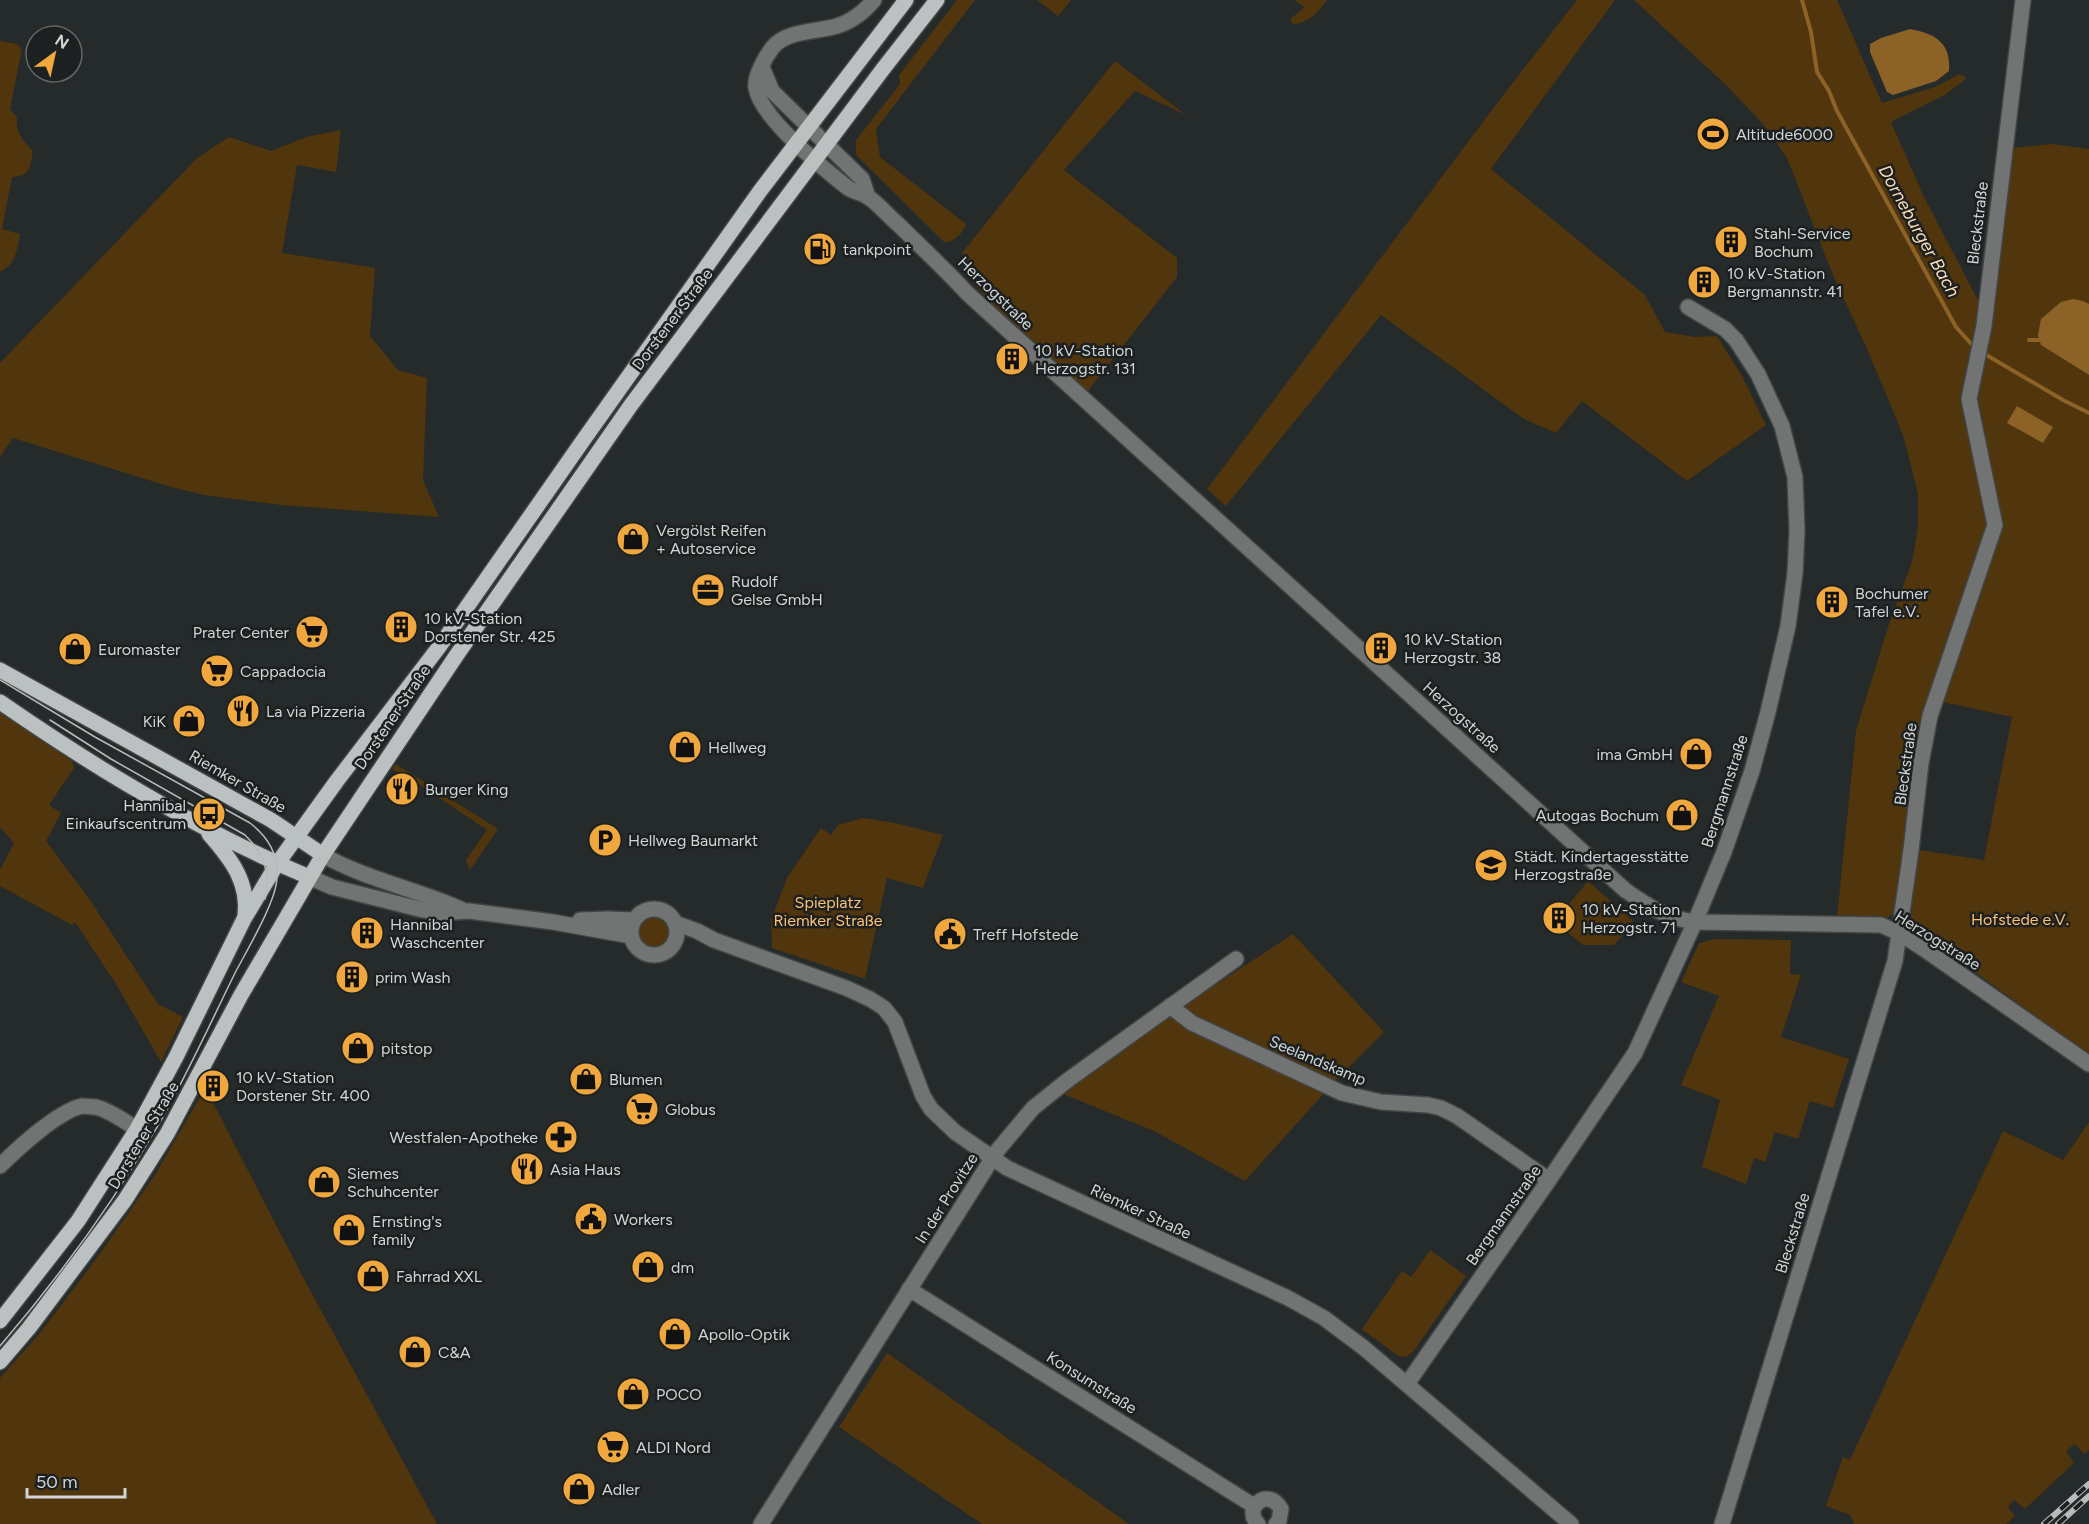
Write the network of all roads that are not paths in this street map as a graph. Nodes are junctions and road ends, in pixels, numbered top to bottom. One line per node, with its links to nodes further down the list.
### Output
1 (874, 0): 5 (street, Herzogstraße)
2 (906, 0): 6 (main road, Dorstener Straße)
3 (937, 0): 8 (main road, Dorstener Straße)
4 (2023, 0): 25 (street, Bleckstraße)
5 (762, 67): 6 (street, Herzogstraße); 7 (street, Herzogstraße)
6 (808, 127): 7 (main road, Dorstener Straße); 8 (street, Herzogstraße)
7 (796, 143): 9 (street, Herzogstraße); 15 (main road, Dorstener Straße)
8 (826, 144): 9 (main road, Dorstener Straße); 10 (street, Herzogstraße)
9 (815, 159): 10 (street, Herzogstraße); 16 (main road, Dorstener Straße)
10 (868, 197): 23 (street, Herzogstraße)
11 (1688, 307): 23 (street, Bergmannstraße)
12 (0, 670): 15 (main road, Riemker Straße)
13 (0, 702): 14 (main road, Riemker Straße)
14 (203, 827): 17 (main road, Riemker Straße); 20 (main road)
15 (296, 836): 16 (main road, Riemker Straße); 17 (main road, Dorstener Straße)
16 (323, 855): 18 (main road, Dorstener Straße); 19 (street, Riemker Straße)
17 (277, 864): 18 (main road, Riemker Straße); 20 (main road, Dorstener Straße)
18 (309, 877): 19 (street, Riemker Straße); 38 (main road, Dorstener Straße)
19 (463, 910): 22 (street, Riemker Straße)
20 (244, 919): 32 (main road, Dorstener Straße)
21 (633, 920): 22 (street, Riemker Straße); 24 (street); 26 (street)
22 (553, 922): 26 (street, Riemker Straße)
23 (1695, 922): 25 (street, Herzogstraße); 35 (street, Bergmannstraße)
24 (675, 923): 27 (street, Riemker Straße); 28 (street)
25 (1899, 933): 31 (street, Herzogstraße); 45 (street, Bleckstraße)
26 (631, 936): 28 (street)
27 (714, 940): 28 (street, Riemker Straße); 33 (street, Riemker Straße)
28 (674, 943)
29 (1236, 959): 30 (street, In der Provitze)
30 (1170, 1006): 33 (street, In der Provitze); 35 (street, Seelandskamp)
31 (2089, 1064)
32 (137, 1129): 34 (street, Dorstener Straße); 37 (main road, Dorstener Straße)
33 (992, 1158): 36 (street, In der Provitze); 39 (street, Riemker Straße)
34 (0, 1166)
35 (1549, 1180): 39 (street, Bergmannstraße)
36 (909, 1289): 40 (street, Konsumstraße); 41 (street, In der Provitze)
37 (0, 1321)
38 (0, 1362)
39 (1407, 1384): 44 (street, Riemker Straße)
40 (1254, 1506): 42 (street); 43 (street)
41 (761, 1524)
42 (1258, 1524)
43 (1276, 1524)
44 (1571, 1524)
45 (1722, 1524)

